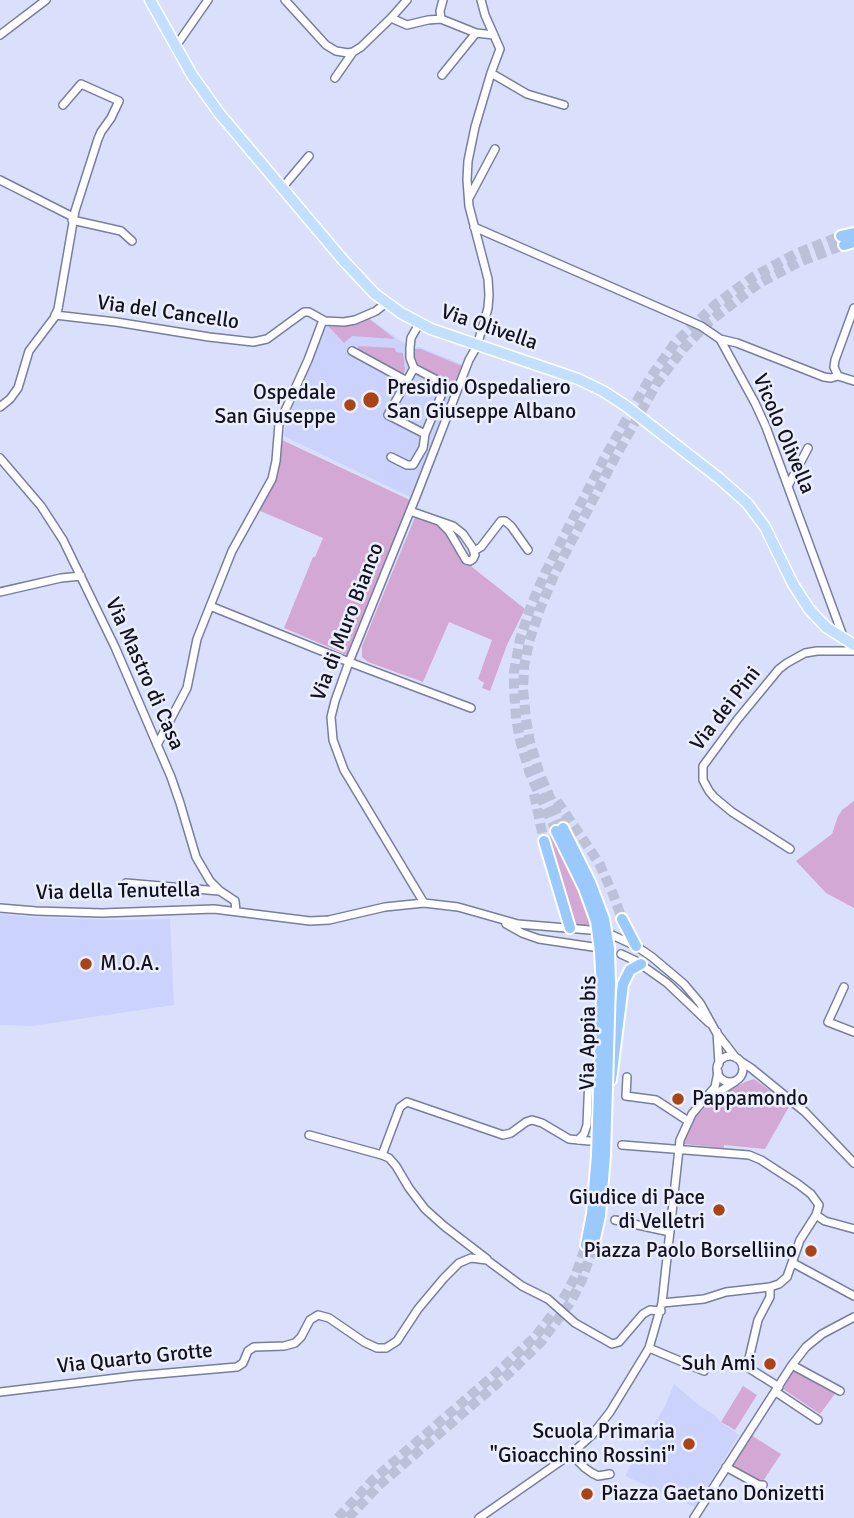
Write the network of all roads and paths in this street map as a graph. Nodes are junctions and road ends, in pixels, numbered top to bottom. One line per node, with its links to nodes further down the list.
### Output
1 (46, 0): 11 (street)
2 (150, 0): 13 (main road, Via Olivella)
3 (208, 0): 13 (street)
4 (285, 0): 14 (street)
5 (407, 0): 8 (street)
6 (443, 0): 9 (street)
7 (481, 0): 12 (street)
8 (391, 18): 9 (street); 14 (street)
9 (441, 19): 10 (street)
10 (476, 33): 12 (street); 16 (street)
11 (0, 35)
12 (494, 36): 15 (street, Via di Muro Bianco)
13 (176, 46): 23 (main road, Via Olivella)
14 (353, 52): 17 (street)
15 (491, 73): 19 (street); 24 (street, Via di Muro Bianco)
16 (442, 75)
17 (335, 78)
18 (63, 105): 25 (street)
19 (564, 105)
20 (495, 149): 24 (street)
21 (309, 156): 23 (street)
22 (0, 180): 25 (street)
23 (282, 188): 30 (main road, Via Olivella)
24 (468, 200): 26 (street, Via di Muro Bianco)
25 (73, 218): 28 (street); 32 (street)
26 (474, 227): 36 (street); 37 (street, Via di Muro Bianco)
27 (854, 233): 29 (highway)
28 (132, 241)
29 (846, 241)
30 (386, 303): 33 (street, Via del Cancello); 34 (main road, Via Olivella)
31 (854, 307): 35 (street)
32 (55, 315): 33 (street, Via del Cancello); 43 (street)
33 (323, 320): 55 (street)
34 (419, 324): 37 (main road, Via Olivella); 39 (street)
35 (850, 330): 40 (street)
36 (720, 340): 40 (street); 48 (street, Vicolo Olivella)
37 (477, 346): 49 (street, Via di Muro Bianco); 56 (main road, Via Olivella)
38 (352, 351): 41 (street)
39 (414, 368): 41 (street); 44 (street)
40 (838, 376): 42 (street)
41 (407, 381): 44 (street)
42 (854, 381)
43 (0, 407)
44 (425, 434): 46 (street)
45 (808, 448): 48 (street)
46 (391, 457)
47 (0, 458): 53 (street, Via Mastro di Casa)
48 (788, 486): 56 (street, Vicolo Olivella)
49 (410, 511): 50 (street); 58 (street, Via di Muro Bianco)
50 (440, 522): 52 (street); 52 (street)
51 (528, 550): 52 (street)
52 (474, 551)
53 (81, 576): 54 (street); 60 (street, Via Mastro di Casa)
54 (0, 592)
55 (210, 606): 58 (street); 60 (street)
56 (849, 643)
57 (854, 651): 63 (street, Via dei Pini)
58 (349, 662): 59 (street); 66 (street, Via di Muro Bianco)
59 (471, 708)
60 (158, 745): 65 (street, Via Mastro di Casa)
61 (559, 829): 71 (highway, Via Appia bis)
62 (544, 841): 72 (highway)
63 (790, 849)
64 (125, 883): 65 (street)
65 (220, 891): 68 (street, Via Mastro di Casa)
66 (424, 903): 68 (street, Via della Tenutella); 70 (street, Via della Tenutella)
67 (0, 908): 68 (street, Via della Tenutella)
68 (236, 911)
69 (622, 919): 74 (highway)
70 (499, 920): 72 (street); 75 (street)
71 (597, 923): 72 (street); 88 (highway, Via Appia bis, bridge); 96 (highway, Via Appia bis, bridge)
72 (570, 928)
73 (612, 935): 74 (street)
74 (636, 946): 79 (street)
75 (593, 947)
76 (621, 954): 77 (street)
77 (641, 964): 79 (street); 88 (highway, bridge)
78 (844, 988): 80 (street)
79 (716, 1032): 81 (street); 82 (street)
80 (854, 1032)
81 (738, 1060): 82 (street); 85 (street); 86 (street)
82 (718, 1068): 85 (street); 87 (street)
83 (589, 1077): 91 (street)
84 (627, 1077): 89 (street)
85 (738, 1079): 86 (street); 87 (street)
86 (770, 1084): 97 (street)
87 (704, 1101): 89 (street)
88 (606, 1103): 96 (highway, Via Appia bis, bridge)
89 (688, 1121): 94 (street)
90 (309, 1135): 95 (street)
91 (578, 1140): 92 (street); 95 (street)
92 (589, 1141)
93 (622, 1145): 94 (street)
94 (678, 1150): 98 (street); 101 (street)
95 (382, 1155): 103 (street)
96 (601, 1155): 102 (highway, Via Appia bis)
97 (854, 1163)
98 (816, 1215): 100 (street); 104 (street)
99 (615, 1220): 101 (street)
100 (854, 1229)
101 (670, 1232): 107 (street)
102 (590, 1246)
103 (487, 1260): 107 (street); 114 (street, Via Quarto Grotte)
104 (793, 1263): 105 (street); 106 (street)
105 (770, 1287): 107 (street); 112 (street)
106 (854, 1296)
107 (661, 1307): 109 (street)
108 (854, 1317): 110 (street)
109 (649, 1348): 111 (street); 116 (street)
110 (792, 1365): 112 (street); 113 (street)
111 (704, 1371)
112 (778, 1389): 115 (street); 117 (street)
113 (840, 1391)
114 (0, 1392)
115 (818, 1420)
116 (572, 1454): 118 (street); 120 (street)
117 (726, 1467): 119 (street); 121 (street)
118 (610, 1474)
119 (763, 1485)
120 (479, 1518)
121 (694, 1518)

